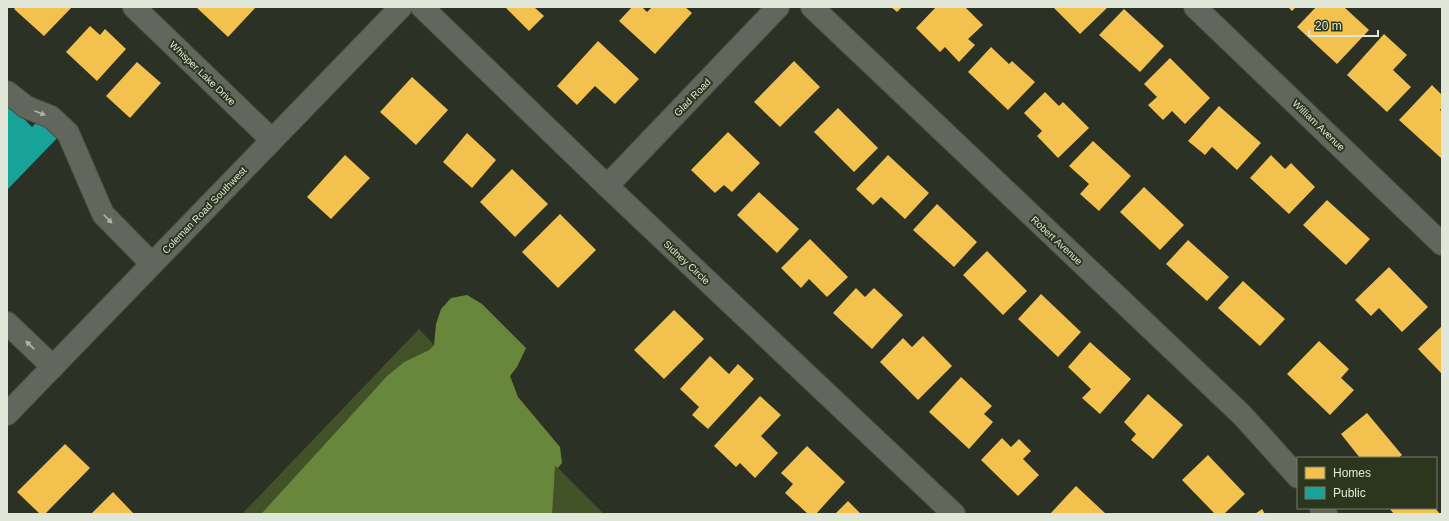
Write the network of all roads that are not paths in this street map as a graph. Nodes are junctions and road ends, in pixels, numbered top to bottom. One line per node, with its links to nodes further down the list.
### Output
1 (134, 7): 8 (street, Whisper Lake Drive)
2 (401, 7): 8 (street, Coleman Road Southwest)
3 (422, 7): 9 (street, Sidney Circle)
4 (778, 7): 9 (street, Glad Road)
5 (812, 7): 15 (street, Robert Avenue)
6 (1195, 7): 10 (street, William Avenue)
7 (7, 92): 11 (street, one-way to 11)
8 (272, 140): 11 (street, Coleman Road Southwest)
9 (607, 186): 16 (street, Sidney Circle)
10 (1442, 244)
11 (152, 264): 13 (street, Coleman Road Southwest)
12 (7, 323): 13 (street, one-way to 12)
13 (53, 367): 14 (street, Coleman Road Southwest)
14 (7, 414)
15 (1297, 476)
16 (954, 514)

